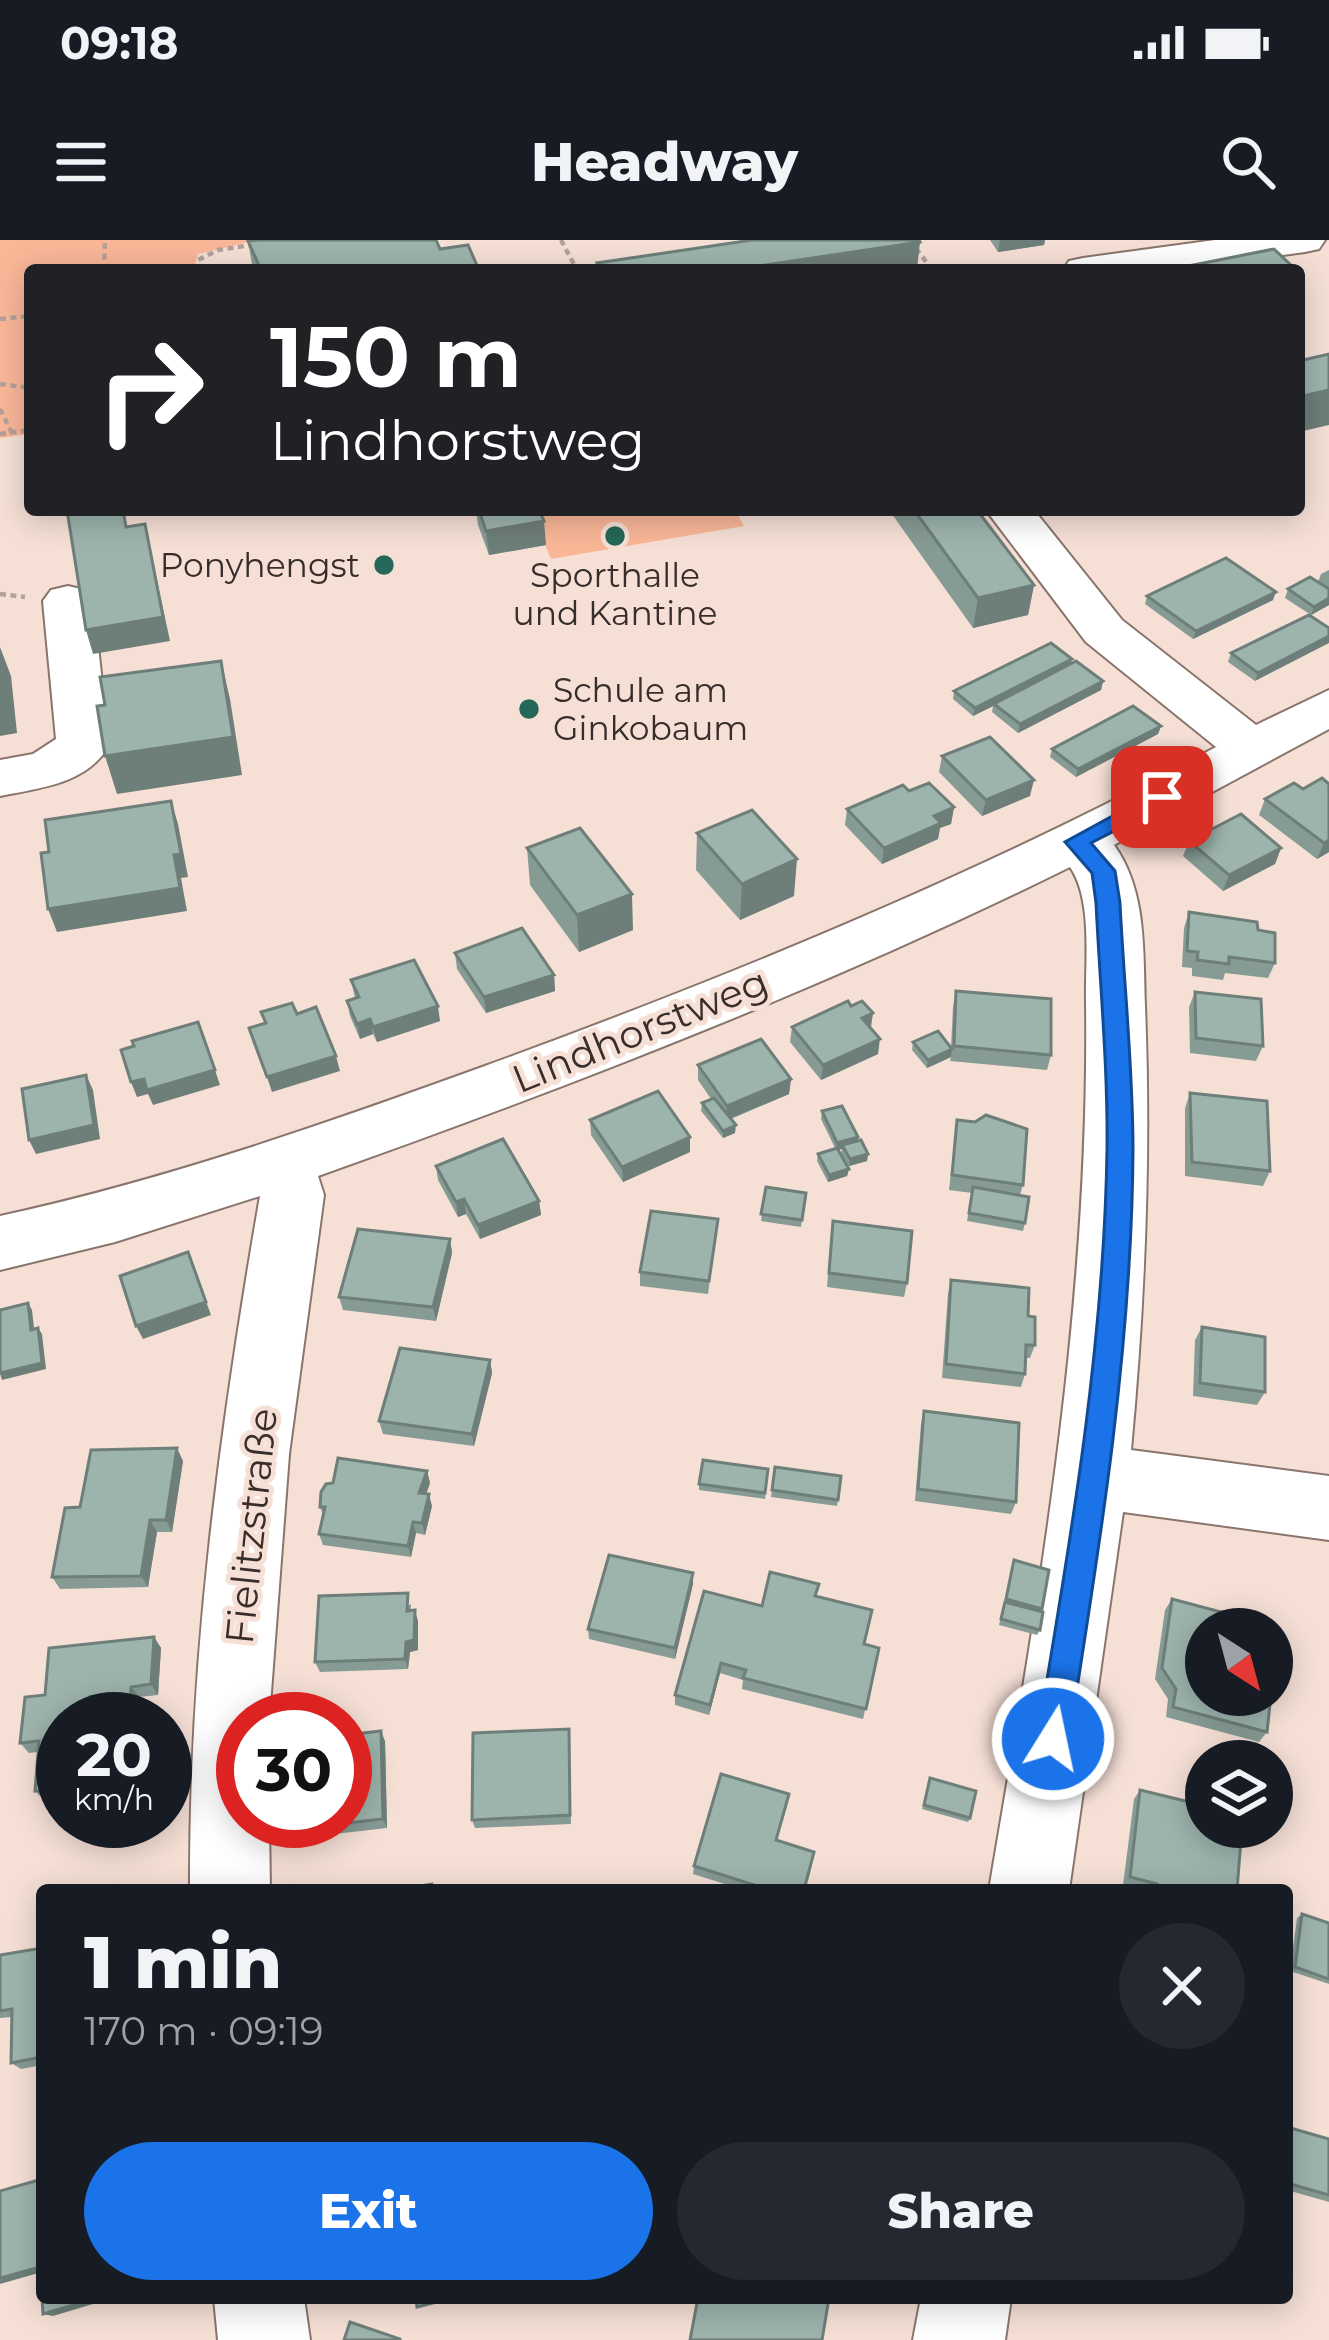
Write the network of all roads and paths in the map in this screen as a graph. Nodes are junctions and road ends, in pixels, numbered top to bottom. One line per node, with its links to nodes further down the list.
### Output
1 (1309, 240): 3 (street); 5 (street)
2 (262, 243): 4 (path)
3 (1329, 258)
4 (197, 264)
5 (1128, 264)
6 (0, 409): 8 (path)
7 (24, 431): 8 (path)
8 (12, 433): 9 (path)
9 (0, 434)
10 (1014, 516): 13 (street)
11 (68, 601): 14 (street)
12 (1329, 707): 13 (street, Lindhorstweg)
13 (1254, 749): 15 (street, Lindhorstweg)
14 (0, 778)
15 (1076, 842): 16 (street, Lindhorstweg); 18 (street)
16 (283, 1165): 17 (street, Lindhorstweg); 20 (street, Fielitzstraße)
17 (0, 1243)
18 (1095, 1477): 19 (street); 21 (street)
19 (1329, 1508)
20 (230, 1884)
21 (1030, 1884)
22 (261, 2304): 24 (street)
23 (965, 2304): 25 (street)
24 (264, 2340)
25 (959, 2340)

